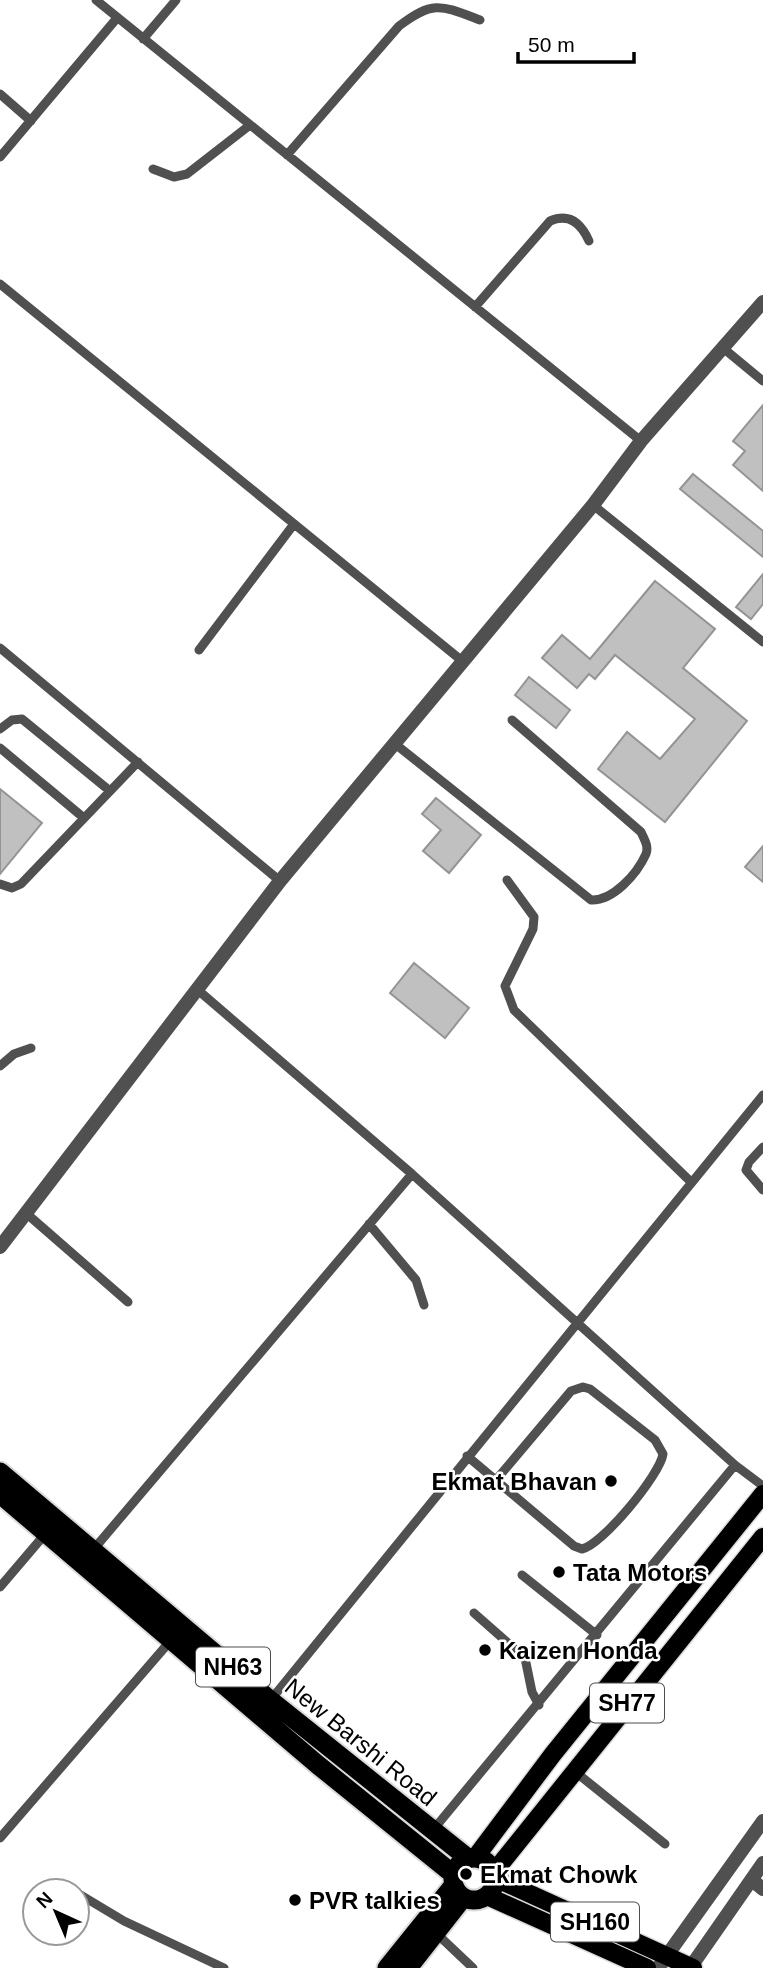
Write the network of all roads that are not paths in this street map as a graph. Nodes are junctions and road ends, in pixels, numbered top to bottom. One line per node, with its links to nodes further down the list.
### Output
1 (96, 0): 3 (lane)
2 (176, 0): 5 (lane)
3 (117, 18): 5 (lane); 7 (lane)
4 (480, 20): 9 (lane)
5 (143, 39): 8 (lane)
6 (0, 94): 7 (lane)
7 (31, 121): 10 (lane)
8 (250, 125): 9 (lane); 11 (lane)
9 (287, 155): 15 (lane)
10 (0, 157)
11 (153, 169)
12 (589, 240): 15 (lane)
13 (0, 284): 20 (lane)
14 (763, 302): 16 (street)
15 (475, 307): 18 (lane)
16 (723, 348): 17 (lane); 18 (street)
17 (763, 381)
18 (641, 442): 19 (street)
19 (593, 505): 21 (lane); 24 (street)
20 (294, 524): 23 (lane); 24 (lane)
21 (763, 642)
22 (0, 648): 29 (lane)
23 (199, 650)
24 (461, 660): 27 (street)
25 (512, 720): 27 (lane)
26 (0, 729): 30 (lane)
27 (394, 743): 33 (street)
28 (0, 748): 31 (lane)
29 (138, 762): 30 (lane); 33 (lane)
30 (110, 791): 31 (lane)
31 (84, 818): 34 (lane)
32 (507, 880): 41 (lane)
33 (280, 881): 35 (street)
34 (0, 884)
35 (199, 991): 40 (lane); 43 (street)
36 (32, 1048): 37 (lane)
37 (0, 1066)
38 (763, 1094): 41 (lane)
39 (763, 1147): 42 (lane)
40 (412, 1174): 44 (lane); 48 (lane)
41 (691, 1182): 48 (lane)
42 (763, 1190)
43 (27, 1214): 45 (street); 46 (lane)
44 (369, 1224): 47 (lane); 58 (lane)
45 (0, 1248)
46 (128, 1301)
47 (424, 1305)
48 (575, 1321): 49 (lane); 50 (lane)
49 (467, 1457): 52 (lane); 65 (lane)
50 (735, 1465): 53 (lane); 62 (lane)
51 (0, 1472): 58 (highway, New Barshi Road / NH63)
52 (496, 1480): 52 (lane)
53 (763, 1486)
54 (0, 1494): 56 (highway, New Barshi Road / NH63)
55 (763, 1494): 71 (main road, SH77)
56 (46, 1533): 60 (lane); 63 (highway, New Barshi Road / NH63)
57 (763, 1537): 66 (main road, SH77)
58 (93, 1550): 65 (highway, New Barshi Road / NH63)
59 (522, 1575): 62 (lane)
60 (0, 1587)
61 (474, 1612): 64 (lane)
62 (597, 1634): 64 (lane)
63 (172, 1639): 65 (highway, New Barshi Road / NH63); 69 (lane)
64 (539, 1705): 68 (lane)
65 (265, 1707): 68 (highway, New Barshi Road / NH63); 75 (highway, New Barshi Road / NH63)
66 (573, 1770): 70 (lane); 73 (main road, SH77)
67 (763, 1821): 78 (street)
68 (432, 1832): 71 (highway, New Barshi Road / NH63)
69 (0, 1838)
70 (665, 1844)
71 (472, 1858): 73 (highway, NH63); 75 (highway)
72 (763, 1863): 74 (street)
73 (492, 1882): 75 (highway); 78 (main road, SH160); 83 (main road, SH160)
74 (757, 1884): 84 (street)
75 (456, 1886): 77 (highway); 80 (highway)
76 (91, 1901): 79 (lane)
77 (436, 1933): 81 (highway); 82 (lane)
78 (663, 1961): 84 (main road, SH160)
79 (224, 1968)
80 (387, 1968)
81 (408, 1968)
82 (473, 1968)
83 (647, 1968)
84 (691, 1968)

